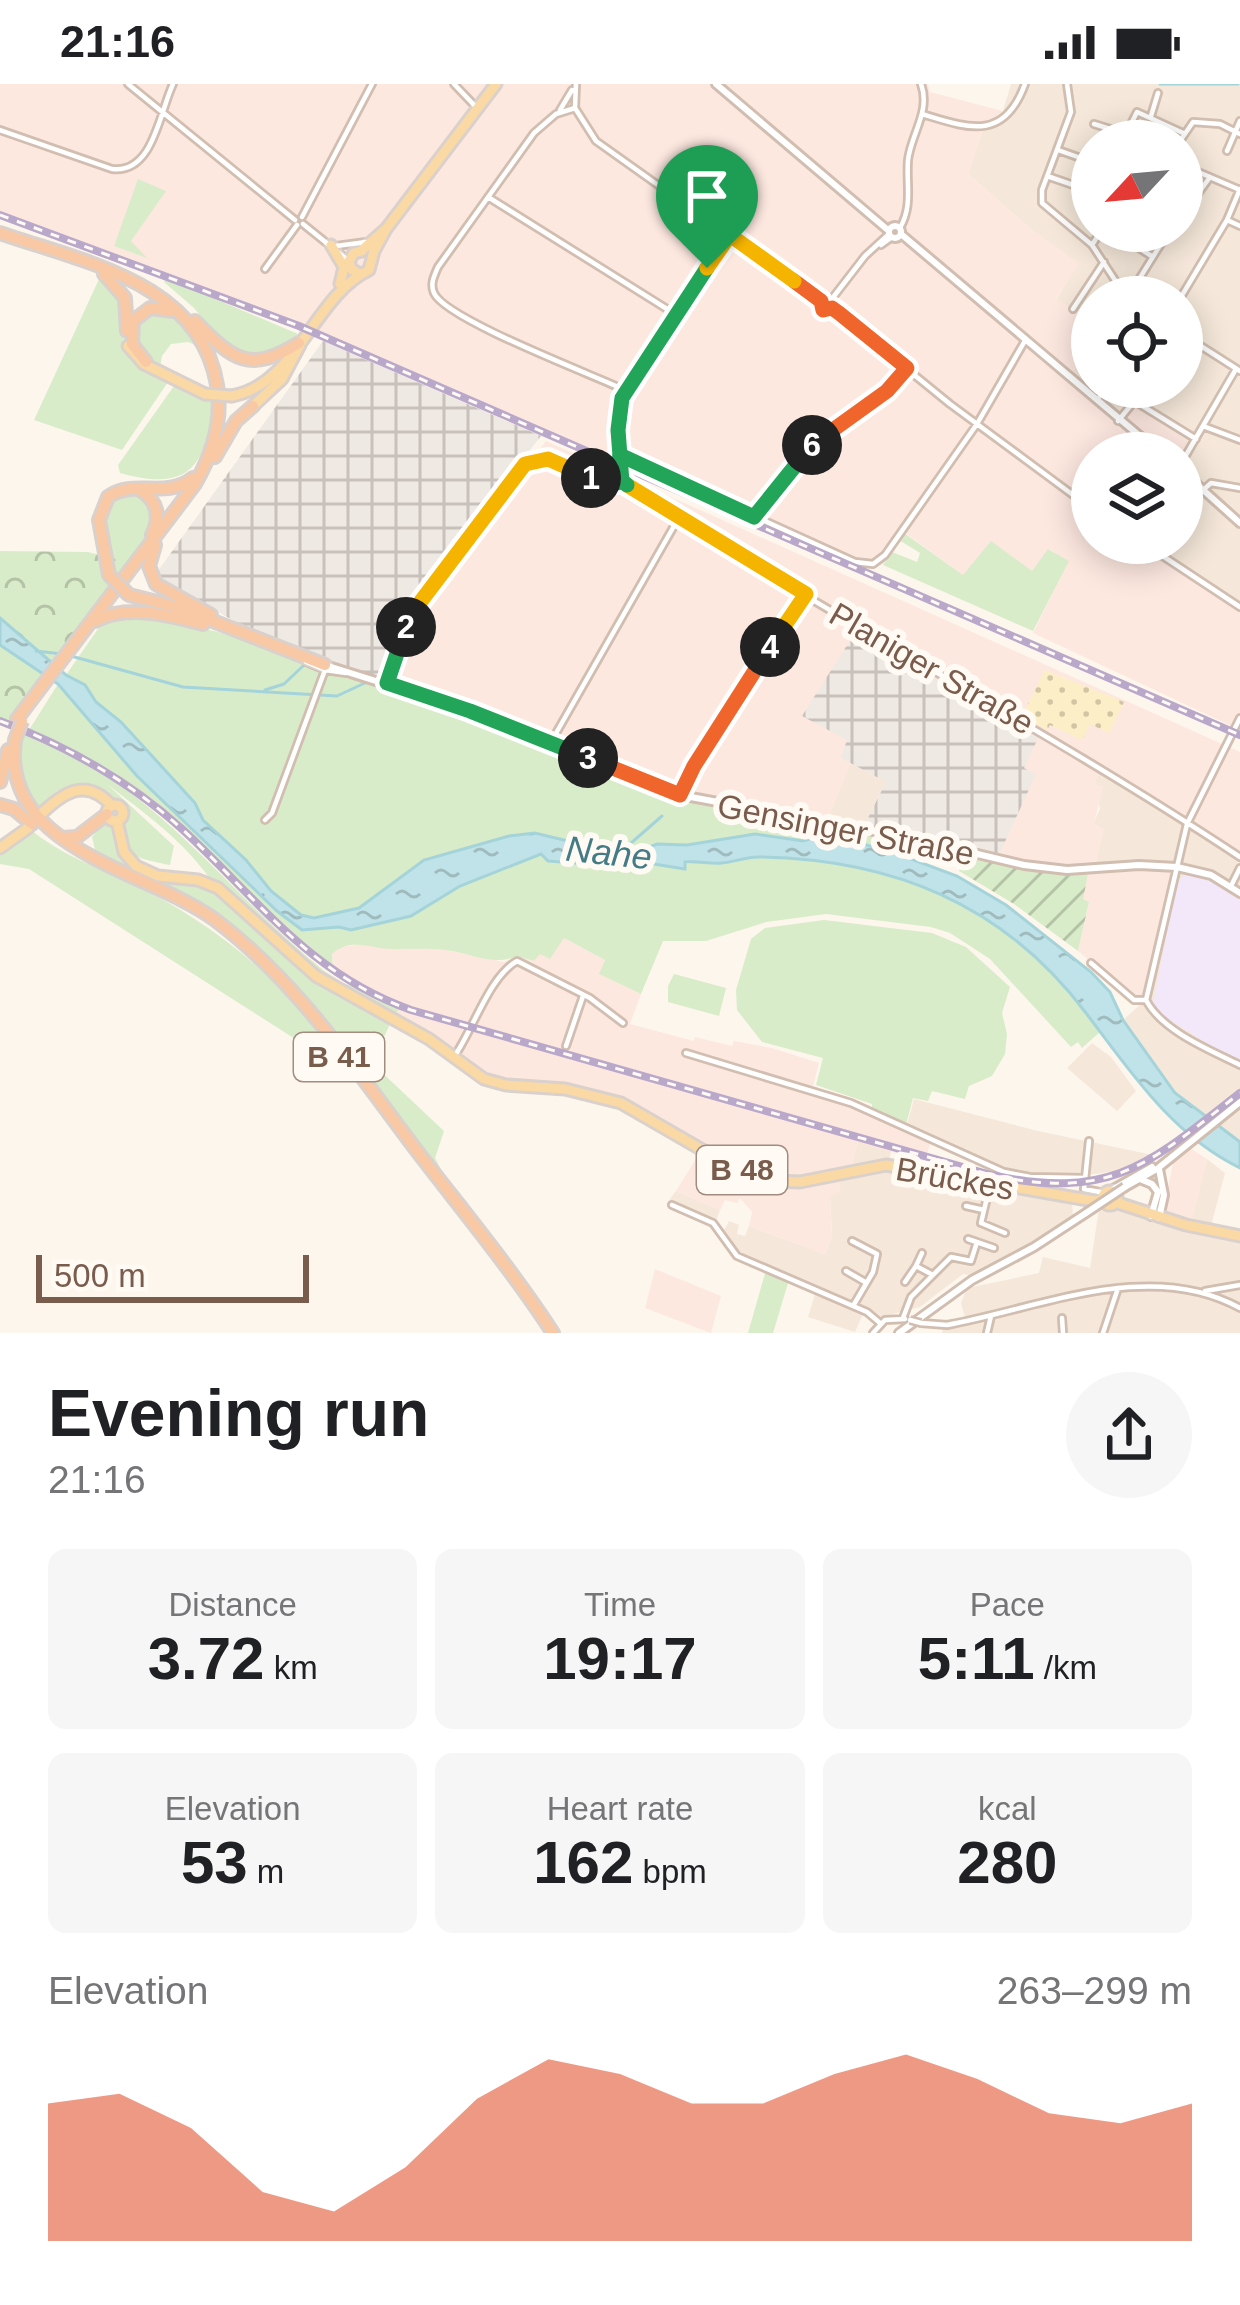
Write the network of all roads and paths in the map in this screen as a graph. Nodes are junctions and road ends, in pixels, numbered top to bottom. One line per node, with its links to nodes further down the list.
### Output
1 (128, 84): 15 (street)
2 (172, 84): 15 (street)
3 (372, 84): 37 (street)
4 (454, 84): 13 (street)
5 (496, 84): 12 (main road)
6 (574, 84): 14 (street); 17 (street)
7 (719, 84): 42 (street)
8 (921, 84): 18 (street)
9 (1025, 84): 18 (street)
10 (1067, 84): 26 (street)
11 (1158, 93): 19 (street)
12 (487, 96): 13 (street); 16 (main road)
13 (472, 98): 16 (street)
14 (575, 108): 17 (street); 43 (street)
15 (161, 111): 24 (street); 37 (street)
16 (475, 111): 41 (main road)
17 (556, 114): 35 (street)
18 (922, 114): 42 (street)
19 (1150, 118): 20 (street); 21 (street)
20 (1133, 120)
21 (1154, 120)
22 (1203, 120): 25 (street)
23 (1240, 121): 25 (street)
24 (0, 130)
25 (1238, 133): 27 (street)
26 (1057, 150): 28 (street); 30 (street)
27 (1226, 151)
28 (1071, 155)
29 (1203, 173): 31 (street)
30 (1047, 176): 32 (street); 39 (street)
31 (1210, 176): 33 (street); 34 (street)
32 (1071, 185)
33 (1203, 186)
34 (1240, 189): 36 (street)
35 (488, 197): 61 (street); 71 (street)
36 (1226, 220): 38 (street); 57 (street)
37 (299, 222): 44 (street); 53 (street)
38 (1240, 226)
39 (1071, 228)
40 (0, 230): 52 (highway, B 41); 62 (highway, B 41)
41 (386, 230): 44 (street); 49 (main road); 50 (main road); 58 (main road)
42 (895, 232): 60 (street); 63 (street)
43 (730, 235): 59 (street); 61 (street)
44 (334, 248): 50 (street); 58 (main road)
45 (1097, 252): 51 (street)
46 (1145, 252): 48 (street)
47 (1156, 252): 48 (street)
48 (1153, 257): 56 (street)
49 (372, 259): 50 (main road); 50 (main road)
50 (355, 261): 58 (main road)
51 (1104, 262): 54 (street); 55 (street)
52 (91, 266): 62 (highway, B 41); 65 (highway)
53 (265, 269)
54 (1095, 276)
55 (1113, 276)
56 (1141, 276)
57 (1193, 276)
58 (337, 294): 64 (main road)
59 (821, 301): 60 (street); 60 (street)
60 (831, 304): 68 (street)
61 (675, 314): 71 (street)
62 (191, 320): 64 (highway, B 41); 67 (highway); 85 (highway, B 41)
63 (1025, 341): 70 (street); 77 (street); 78 (street)
64 (300, 342): 72 (main road, bridge); 73 (main road)
65 (128, 346): 72 (main road)
66 (1203, 348): 69 (street)
67 (146, 362): 72 (main road)
68 (907, 368): 78 (street); 92 (street)
69 (1238, 370): 79 (street)
70 (1071, 379)
71 (625, 391): 84 (street)
72 (200, 392)
73 (253, 406): 85 (highway)
74 (1106, 408): 77 (street)
75 (1130, 408): 77 (street)
76 (1146, 408): 81 (street)
77 (1119, 420): 80 (street)
78 (977, 424): 91 (street); 92 (street)
79 (1203, 427): 82 (street); 83 (street)
80 (1133, 432)
81 (1185, 432)
82 (1200, 432)
83 (1240, 440)
84 (620, 455): 86 (street); 92 (street)
85 (212, 457): 87 (highway); 95 (highway, B 41)
86 (622, 482): 93 (street, Planiger Straße); 103 (street, Planiger Straße)
87 (130, 488): 95 (highway); 101 (highway, bridge)
88 (1240, 488): 89 (street)
89 (1203, 489)
90 (1203, 491): 94 (street)
91 (1071, 493)
92 (754, 517)
93 (678, 519): 97 (street, Planiger Straße); 106 (street)
94 (1240, 523)
95 (151, 547): 99 (highway, B 41); 100 (highway, B 41); 101 (highway)
96 (1175, 564): 98 (street)
97 (806, 594): 109 (street); 114 (street, Planiger Straße)
98 (1240, 607)
99 (95, 621): 100 (highway, B 41); 101 (highway)
100 (83, 632): 105 (highway, B 41, bridge)
101 (239, 633): 102 (highway)
102 (325, 668): 103 (street, Gensinger Straße); 112 (street)
103 (387, 683): 106 (street, Gensinger Straße)
104 (1240, 718): 114 (street)
105 (13, 737): 107 (highway, B 41); 117 (highway, B 41)
106 (551, 742): 109 (street, Gensinger Straße)
107 (7, 758): 108 (highway); 113 (highway, B 41)
108 (0, 782)
109 (680, 795): 122 (street, Gensinger Straße)
110 (0, 805): 113 (highway)
111 (111, 815): 113 (main road); 117 (highway); 121 (highway); 135 (main road, Brückes / B 48)
112 (265, 820)
113 (32, 821): 118 (main road); 172 (highway, B 41)
114 (1187, 824): 115 (street, Planiger Straße); 116 (street)
115 (1200, 832): 116 (street); 120 (street, Planiger Straße)
116 (1185, 834): 119 (street)
117 (53, 836): 121 (highway, B 41)
118 (0, 848)
119 (1180, 853): 122 (street); 123 (street)
120 (1240, 857)
121 (107, 862): 172 (highway, B 41)
122 (1157, 865): 123 (street, Gensinger Straße)
123 (1177, 867): 125 (street, Gensinger Straße); 126 (street)
124 (1240, 868): 127 (street)
125 (1189, 870): 126 (street); 127 (street, Gensinger Straße)
126 (1173, 883): 131 (street)
127 (1231, 886): 128 (street, Gensinger Straße)
128 (1240, 893)
129 (1091, 963): 131 (street)
130 (583, 996): 132 (street); 133 (street); 135 (street)
131 (1146, 1000): 136 (street)
132 (620, 1020)
133 (566, 1046)
134 (686, 1053): 140 (street)
135 (454, 1057): 142 (main road, Brückes / B 48)
136 (1240, 1065)
137 (1240, 1102): 139 (street)
138 (1089, 1141): 140 (street)
139 (1162, 1165): 141 (street); 143 (street); 147 (street)
140 (1084, 1178): 143 (street)
141 (1140, 1179): 147 (street); 173 (street, bridge)
142 (990, 1185): 143 (main road, Brückes / B 48); 146 (street)
143 (1108, 1197): 147 (main road, Brückes / B 48)
144 (672, 1204): 163 (street)
145 (966, 1206): 146 (street)
146 (984, 1210): 148 (street)
147 (1155, 1217): 149 (main road, Brückes / B 48)
148 (1005, 1233)
149 (1240, 1236)
150 (968, 1239): 152 (street)
151 (852, 1240): 158 (street)
152 (977, 1242): 153 (street); 157 (street)
153 (994, 1248)
154 (922, 1253): 155 (street)
155 (916, 1266): 157 (street); 159 (street)
156 (846, 1270): 158 (street)
157 (934, 1275): 167 (street)
158 (865, 1282): 163 (street)
159 (905, 1282)
160 (1240, 1286): 162 (street)
161 (1118, 1288): 162 (street); 165 (street); 177 (street)
162 (1204, 1291): 164 (street)
163 (853, 1306): 168 (street)
164 (1240, 1308)
165 (991, 1316): 170 (street); 175 (street)
166 (1062, 1318): 176 (street)
167 (907, 1319): 168 (street); 169 (street, bridge)
168 (880, 1323): 171 (street)
169 (924, 1324): 170 (street); 174 (street)
170 (946, 1329)
171 (873, 1332)
172 (550, 1333)
173 (899, 1333)
174 (922, 1333)
175 (987, 1333)
176 (1063, 1333)
177 (1103, 1333)

